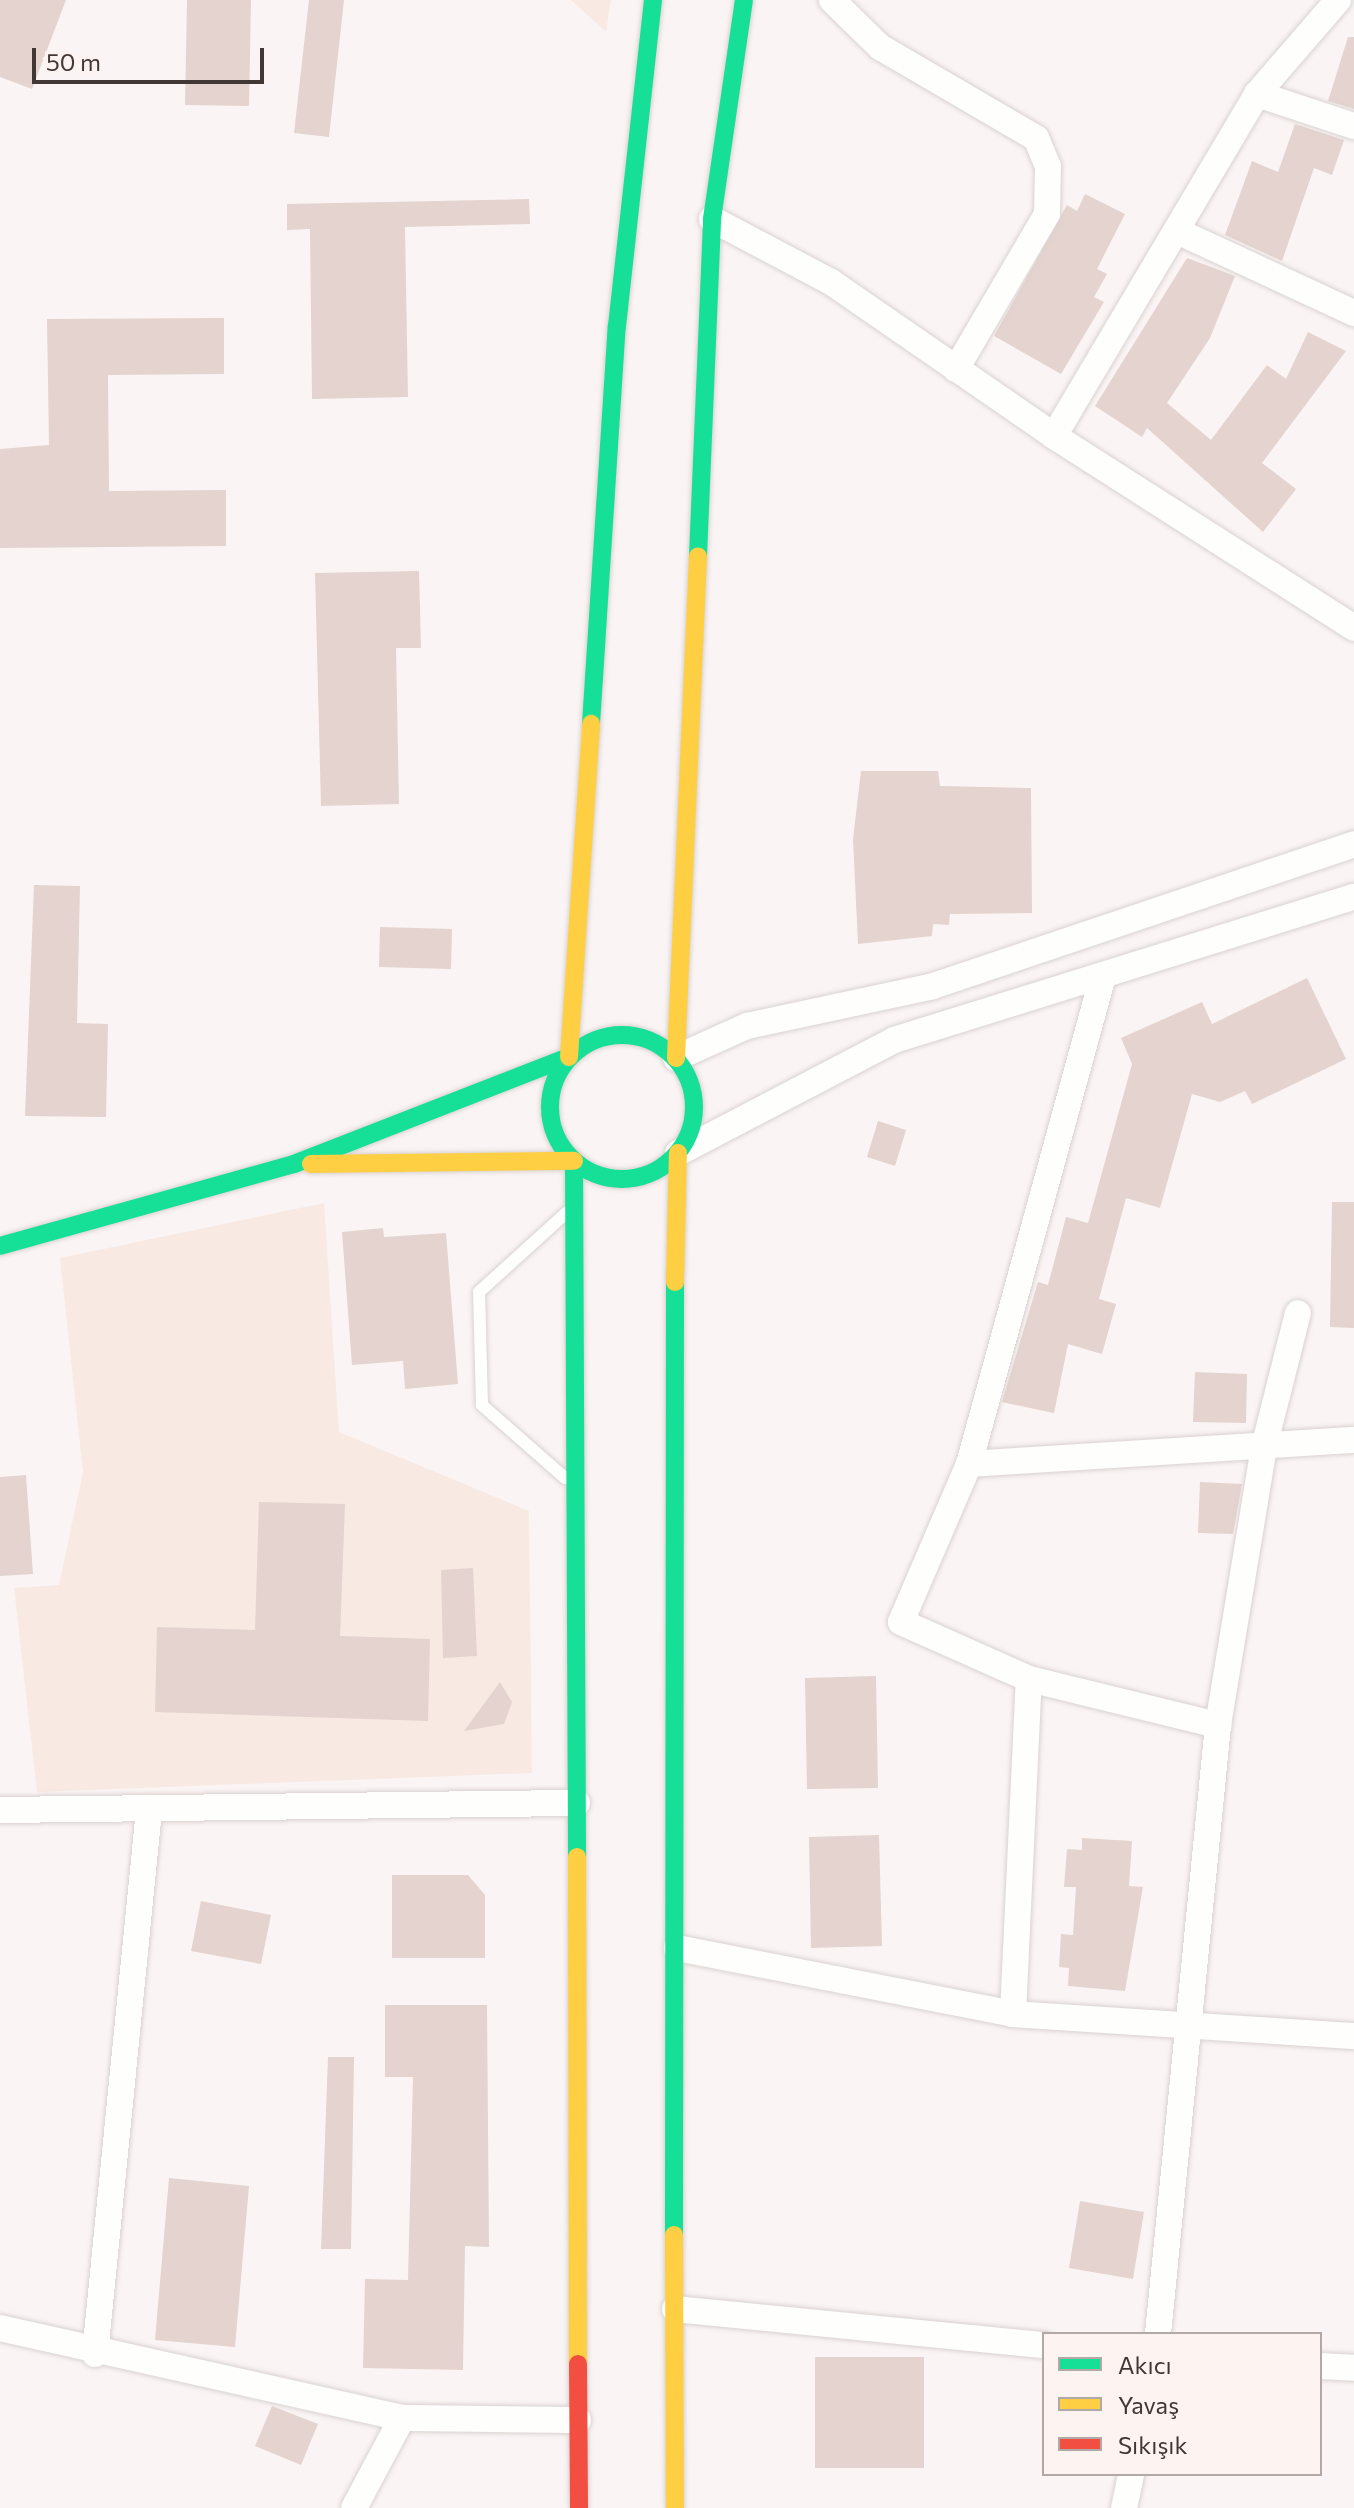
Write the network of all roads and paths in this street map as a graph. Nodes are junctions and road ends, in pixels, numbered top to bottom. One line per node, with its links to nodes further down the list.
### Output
1 (653, 0): 16 (main road)
2 (744, 0): 7 (main road)
3 (832, 0): 10 (street)
4 (1338, 0): 5 (street)
5 (1257, 94): 6 (street); 8 (street)
6 (1354, 126)
7 (712, 219): 10 (street); 17 (main road)
8 (1177, 231): 9 (street); 11 (street)
9 (1354, 313)
10 (956, 369): 11 (street)
11 (1054, 436): 12 (street)
12 (1354, 628)
13 (1354, 844): 17 (street)
14 (1354, 897): 15 (street)
15 (1103, 976): 18 (street); 26 (street)
16 (569, 1057): 17 (main road); 19 (main road); 20 (main road)
17 (676, 1058): 18 (main road)
18 (678, 1153): 19 (main road); 33 (main road)
19 (574, 1161): 20 (main road); 21 (main road)
20 (294, 1164): 22 (main road)
21 (574, 1205): 27 (main road); 27 (lane)
22 (0, 1246)
23 (1298, 1313): 25 (street)
24 (1354, 1440): 25 (street)
25 (1264, 1447): 26 (street); 29 (street)
26 (969, 1464): 28 (street)
27 (576, 1487): 30 (main road)
28 (1029, 1679): 29 (street); 34 (street)
29 (1218, 1725): 35 (street)
30 (577, 1803): 32 (street); 45 (main road)
31 (0, 1810): 32 (street)
32 (149, 1810): 41 (street)
33 (677, 1948): 34 (street); 37 (main road)
34 (1013, 2014): 35 (street)
35 (1189, 2022): 36 (street); 39 (street)
36 (1354, 2036)
37 (675, 2309): 40 (street); 49 (main road)
38 (0, 2328): 41 (street)
39 (1158, 2332)
40 (1042, 2345)
41 (95, 2354): 44 (street)
42 (1322, 2366): 43 (street)
43 (1354, 2368)
44 (402, 2418): 45 (street); 47 (street)
45 (578, 2420): 48 (main road)
46 (1131, 2476): 50 (street)
47 (354, 2508)
48 (579, 2508)
49 (675, 2508)
50 (1124, 2508)

